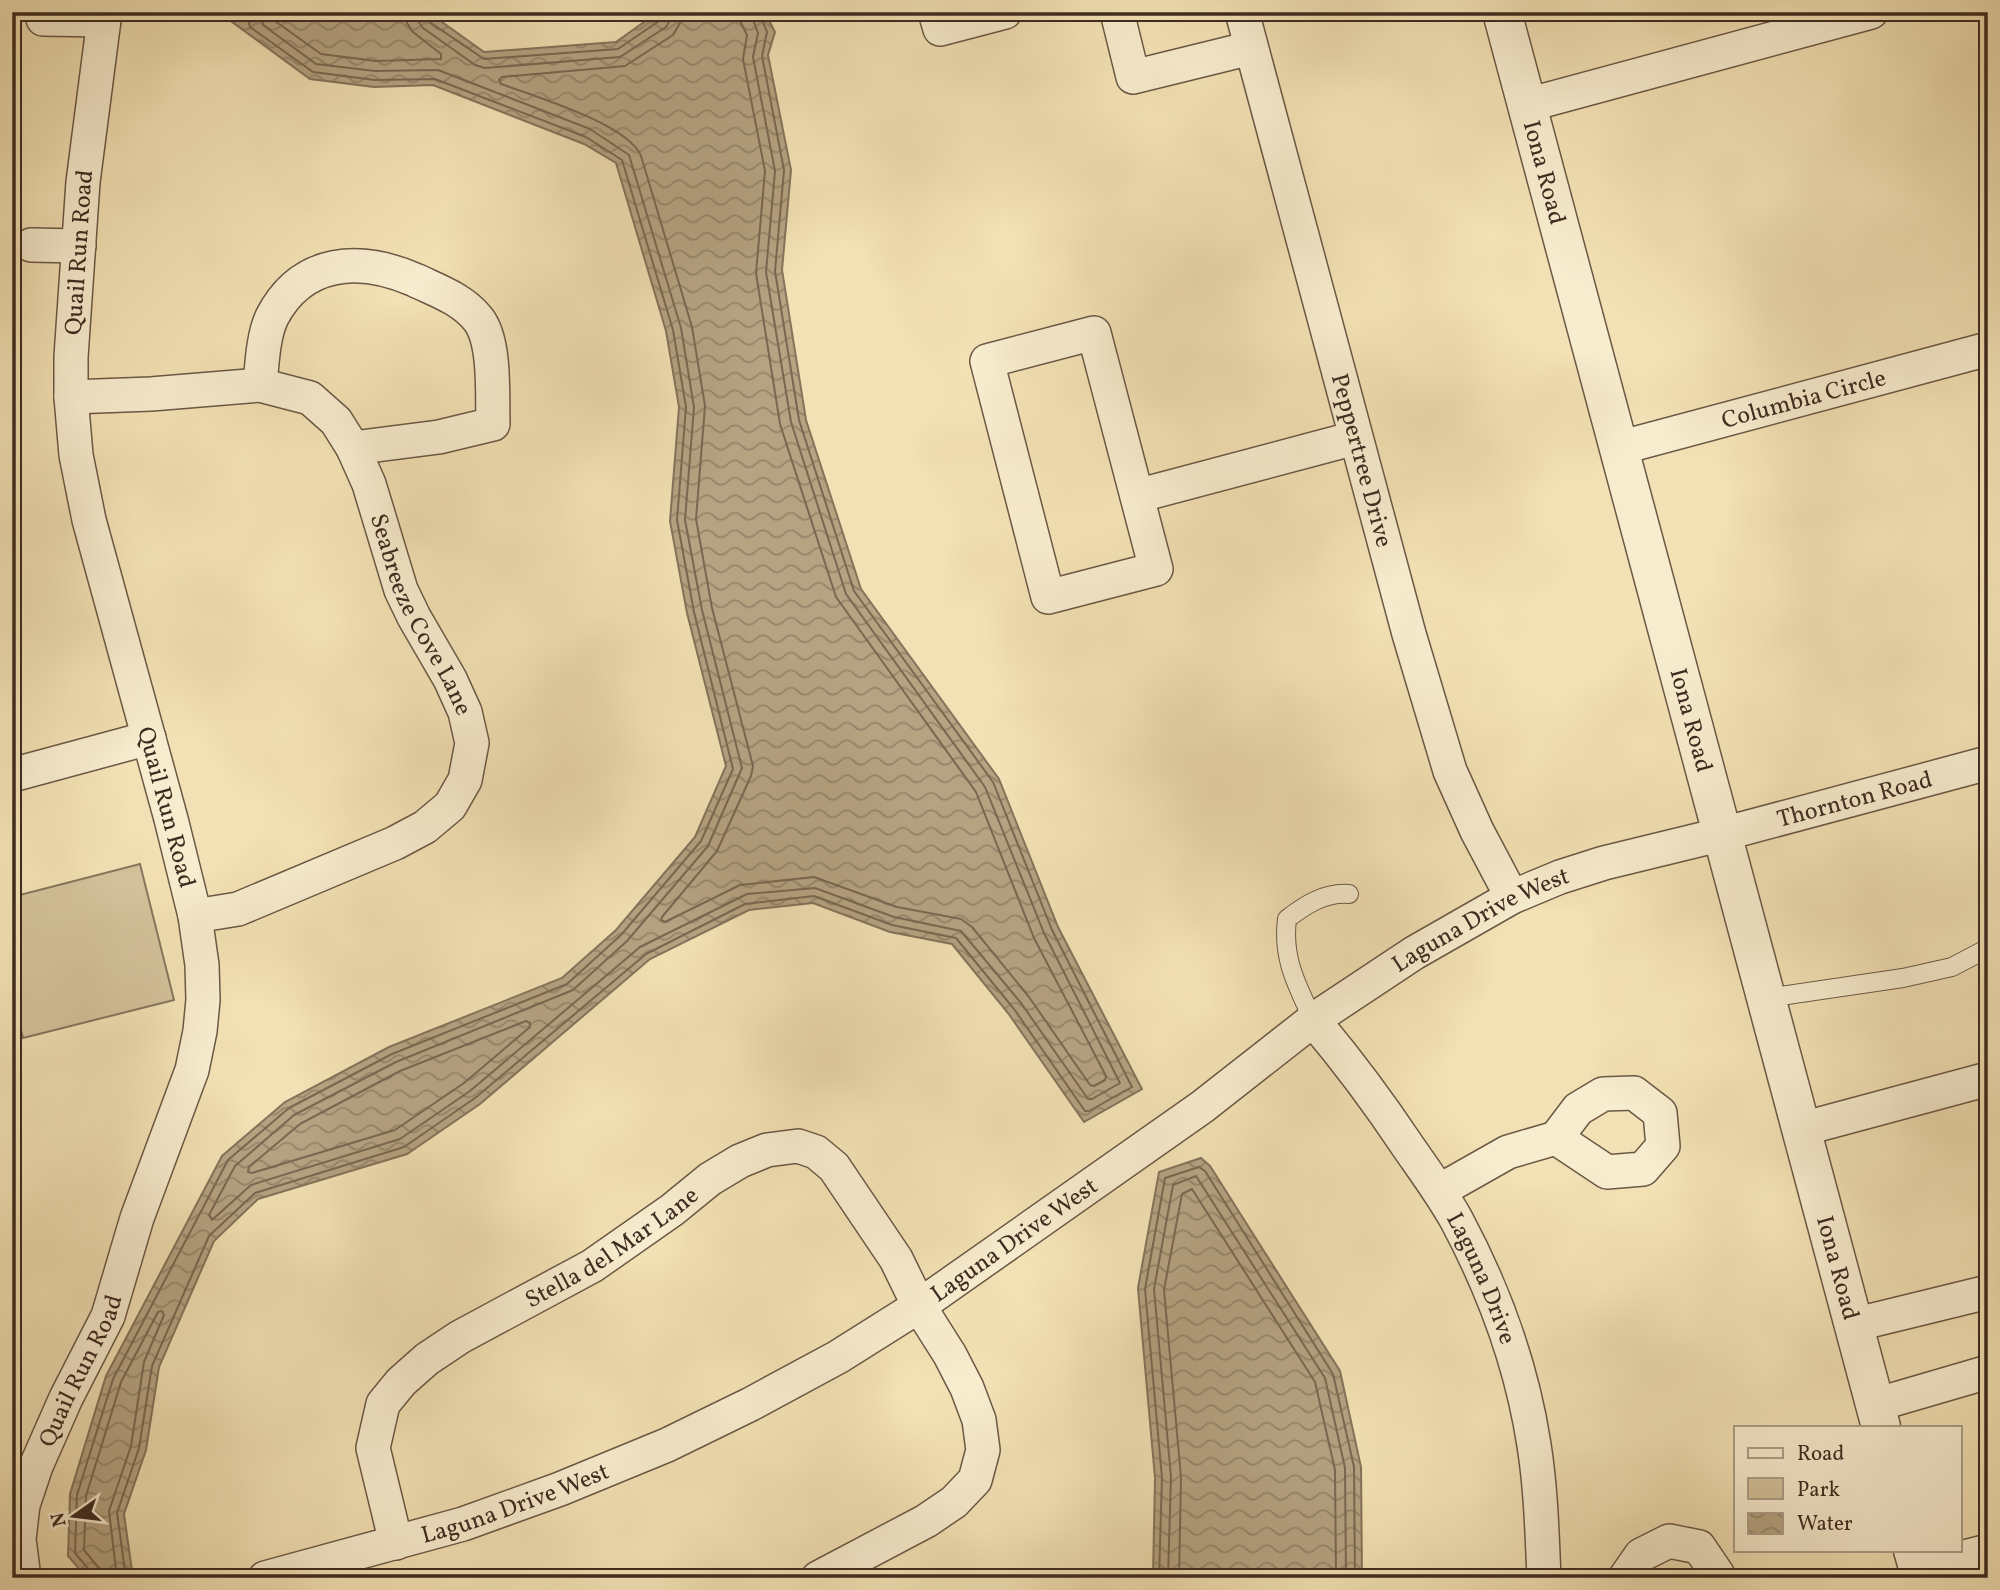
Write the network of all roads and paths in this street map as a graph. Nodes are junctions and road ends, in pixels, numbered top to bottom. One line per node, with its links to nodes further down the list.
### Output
1 (935, 12): 2 (street)
2 (1005, 12)
3 (1117, 12): 9 (street)
4 (1242, 12): 9 (street, Peppertree Drive)
5 (1502, 12): 10 (street, Iona Road)
6 (1871, 12): 10 (street)
7 (105, 16): 8 (street); 12 (street, Quail Run Road)
8 (43, 19)
9 (1251, 48): 16 (street, Peppertree Drive)
10 (1527, 105): 18 (street, Iona Road)
11 (31, 245): 12 (street)
12 (79, 246): 15 (street, Quail Run Road)
13 (1988, 349): 18 (street, Columbia Circle)
14 (260, 385): 15 (street, Seabreeze Cove Lane); 17 (street, Seabreeze Cove Lane); 17 (street)
15 (71, 397): 20 (street, Quail Run Road)
16 (1355, 438): 19 (street); 25 (street, Peppertree Drive)
17 (353, 448): 26 (street, Seabreeze Cove Lane)
18 (1619, 449): 23 (street, Iona Road)
19 (1137, 496): 19 (street)
20 (149, 738): 22 (street); 26 (street, Quail Run Road)
21 (1988, 763): 23 (street, Thornton Road)
22 (12, 775)
23 (1723, 834): 25 (street, Laguna Drive West); 28 (street, Iona Road)
24 (1349, 894): 29 (lane)
25 (1512, 897): 29 (street, Laguna Drive West)
26 (195, 916): 42 (street, Quail Run Road)
27 (1988, 948): 28 (lane)
28 (1767, 998): 31 (street, Iona Road)
29 (1313, 1020): 33 (street, Laguna Drive); 35 (street, Laguna Drive West)
30 (1988, 1079): 31 (street)
31 (1802, 1129): 36 (street, Iona Road)
32 (1556, 1138): 33 (street)
33 (1439, 1191): 45 (street, Laguna Drive)
34 (1988, 1292): 36 (street)
35 (919, 1306): 39 (street, Laguna Drive West); 39 (street, Stella del Mar Lane); 44 (street, Stella del Mar Lane)
36 (1853, 1325): 38 (street, Iona Road)
37 (1988, 1372): 38 (street)
38 (1878, 1416)
39 (396, 1543): 43 (street, Laguna Drive West)
40 (1988, 1550): 41 (street)
41 (1918, 1565)
42 (24, 1578)
43 (265, 1578)
44 (818, 1578)
45 (1544, 1578)
46 (1625, 1578): 47 (street)
47 (1717, 1578)

